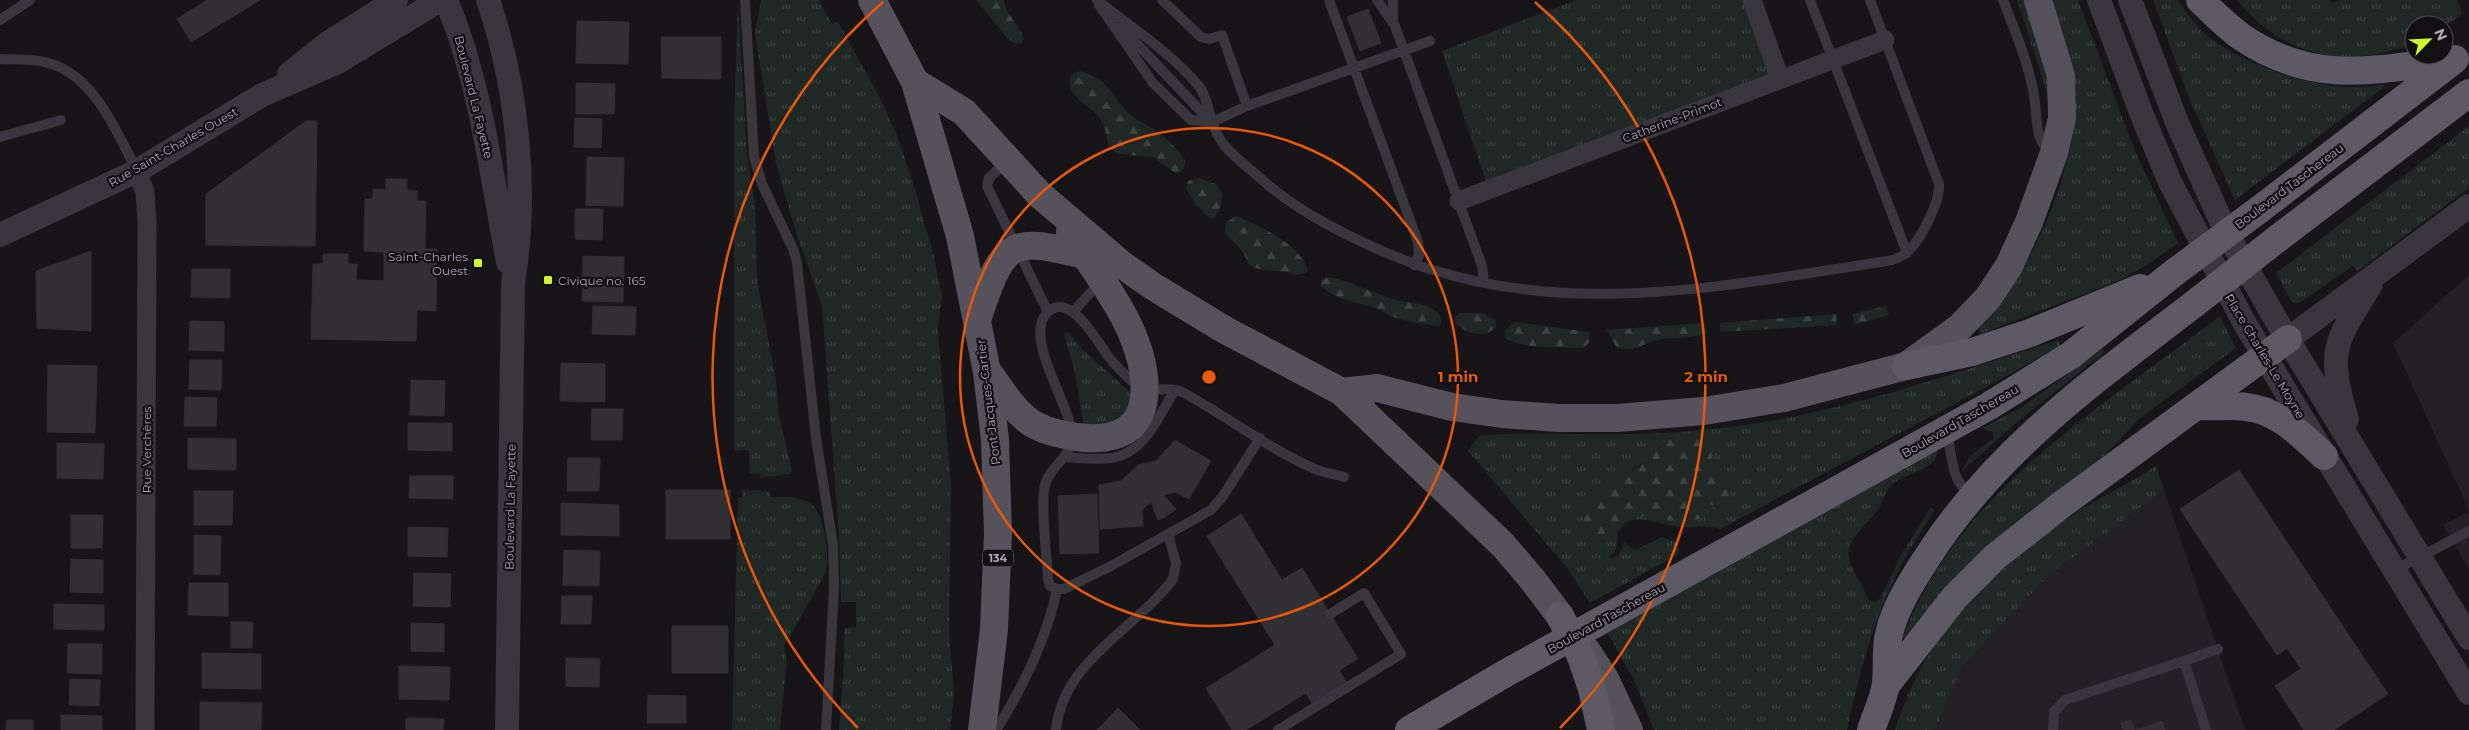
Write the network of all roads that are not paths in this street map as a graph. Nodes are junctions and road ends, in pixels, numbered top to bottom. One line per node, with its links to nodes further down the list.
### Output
1 (30, 0): 21 (lane)
2 (396, 0): 33 (street, Rue Saint-Charles Ouest)
3 (440, 0): 33 (street, Rue Saint-Charles Ouest)
4 (446, 0): 53 (street, Boulevard La Fayette)
5 (488, 0): 53 (street, Boulevard La Fayette)
6 (745, 0): 87 (lane)
7 (872, 0): 31 (main road, Pont Jacques-Cartier / 134)
8 (1096, 0): 36 (lane); 36 (lane)
9 (1162, 0): 34 (lane)
10 (1329, 0): 29 (lane)
11 (1377, 0): 22 (lane)
12 (1393, 0): 22 (lane)
13 (1752, 0): 30 (street)
14 (1810, 0): 28 (lane)
15 (1870, 0): 23 (lane)
16 (2003, 0): 38 (lane)
17 (2038, 0): 38 (main road)
18 (2099, 0): 58 (street, Place Charles-Le Moyne)
19 (2130, 0): 57 (street)
20 (2206, 3): 26 (highway)
21 (0, 20)
22 (1393, 22): 25 (lane)
23 (1885, 40): 28 (street, Catherine-Primot); 46 (lane)
24 (1430, 41): 25 (lane)
25 (1404, 51): 29 (lane); 41 (lane)
26 (2462, 54): 49 (highway, Boulevard Taschereau, bridge)
27 (0, 59): 40 (lane)
28 (1832, 60): 30 (street, Catherine-Primot); 46 (lane)
29 (1354, 69): 34 (lane); 48 (lane)
30 (1780, 79): 41 (street, Catherine-Primot)
31 (915, 82): 39 (main road); 56 (main road, Pont Jacques-Cartier / 134)
32 (2469, 94): 71 (highway, bridge)
33 (262, 95): 40 (street, Rue Saint-Charles Ouest)
34 (1248, 106): 36 (lane)
35 (61, 120): 37 (lane)
36 (1212, 122): 48 (lane)
37 (0, 138)
38 (2054, 154): 59 (main road)
39 (1007, 161): 43 (main road); 45 (lane)
40 (137, 171): 44 (street, Rue Saint-Charles Ouest); 85 (street, Rue Verchères)
41 (1459, 201): 52 (lane)
42 (2469, 206): 51 (street)
43 (1056, 210): 47 (main road); 50 (main road)
44 (0, 235)
45 (1017, 248): 47 (main road); 54 (lane); 56 (main road)
46 (1907, 253): 52 (lane)
47 (1084, 255): 50 (main road)
48 (1414, 265): 52 (lane)
49 (2175, 272): 59 (highway); 65 (highway, Boulevard Taschereau)
50 (1111, 273): 55 (lane); 61 (main road); 63 (main road)
51 (2377, 273): 57 (street); 68 (street)
52 (1484, 282)
53 (513, 283): 86 (street, Boulevard La Fayette)
54 (1048, 312): 55 (lane); 67 (lane)
55 (1073, 312): 61 (lane)
56 (978, 318): 60 (main road, Pont Jacques-Cartier / 134)
57 (2288, 339): 58 (highway); 68 (street)
58 (2265, 356): 64 (highway); 69 (street, Place Charles-Le Moyne)
59 (1906, 366): 63 (main road)
60 (987, 372): 67 (main road); 88 (main road, Pont Jacques-Cartier / 134)
61 (1144, 390): 62 (lane); 67 (main road)
62 (1175, 390): 66 (lane); 67 (lane)
63 (1342, 392): 78 (main road)
64 (2199, 406): 69 (highway); 83 (highway)
65 (1946, 431): 71 (lane); 92 (highway, Boulevard Taschereau)
66 (1260, 438): 70 (lane); 73 (lane)
67 (1068, 446): 76 (lane)
68 (2356, 450): 74 (street)
69 (2324, 456): 75 (street, Place Charles-Le Moyne)
70 (1344, 477)
71 (1971, 495): 83 (highway)
72 (2469, 531): 74 (lane)
73 (1168, 534): 76 (lane); 90 (lane)
74 (2420, 556): 75 (lane); 79 (street)
75 (2395, 570): 84 (street, Place Charles-Le Moyne)
76 (1057, 589): 89 (lane)
77 (1330, 614): 91 (lane)
78 (1560, 616): 81 (highway, bridge)
79 (2469, 638)
80 (2218, 649): 82 (lane)
81 (1583, 652): 93 (highway); 94 (main road)
82 (2184, 661): 96 (lane); 97 (lane)
83 (1886, 684): 95 (highway)
84 (2469, 693)
85 (145, 730)
86 (507, 730)
87 (826, 730)
88 (982, 730)
89 (996, 730)
90 (1056, 730)
91 (1278, 730)
92 (1409, 730)
93 (1600, 730)
94 (1629, 730)
95 (1871, 730)
96 (2053, 730)
97 (2206, 730)

